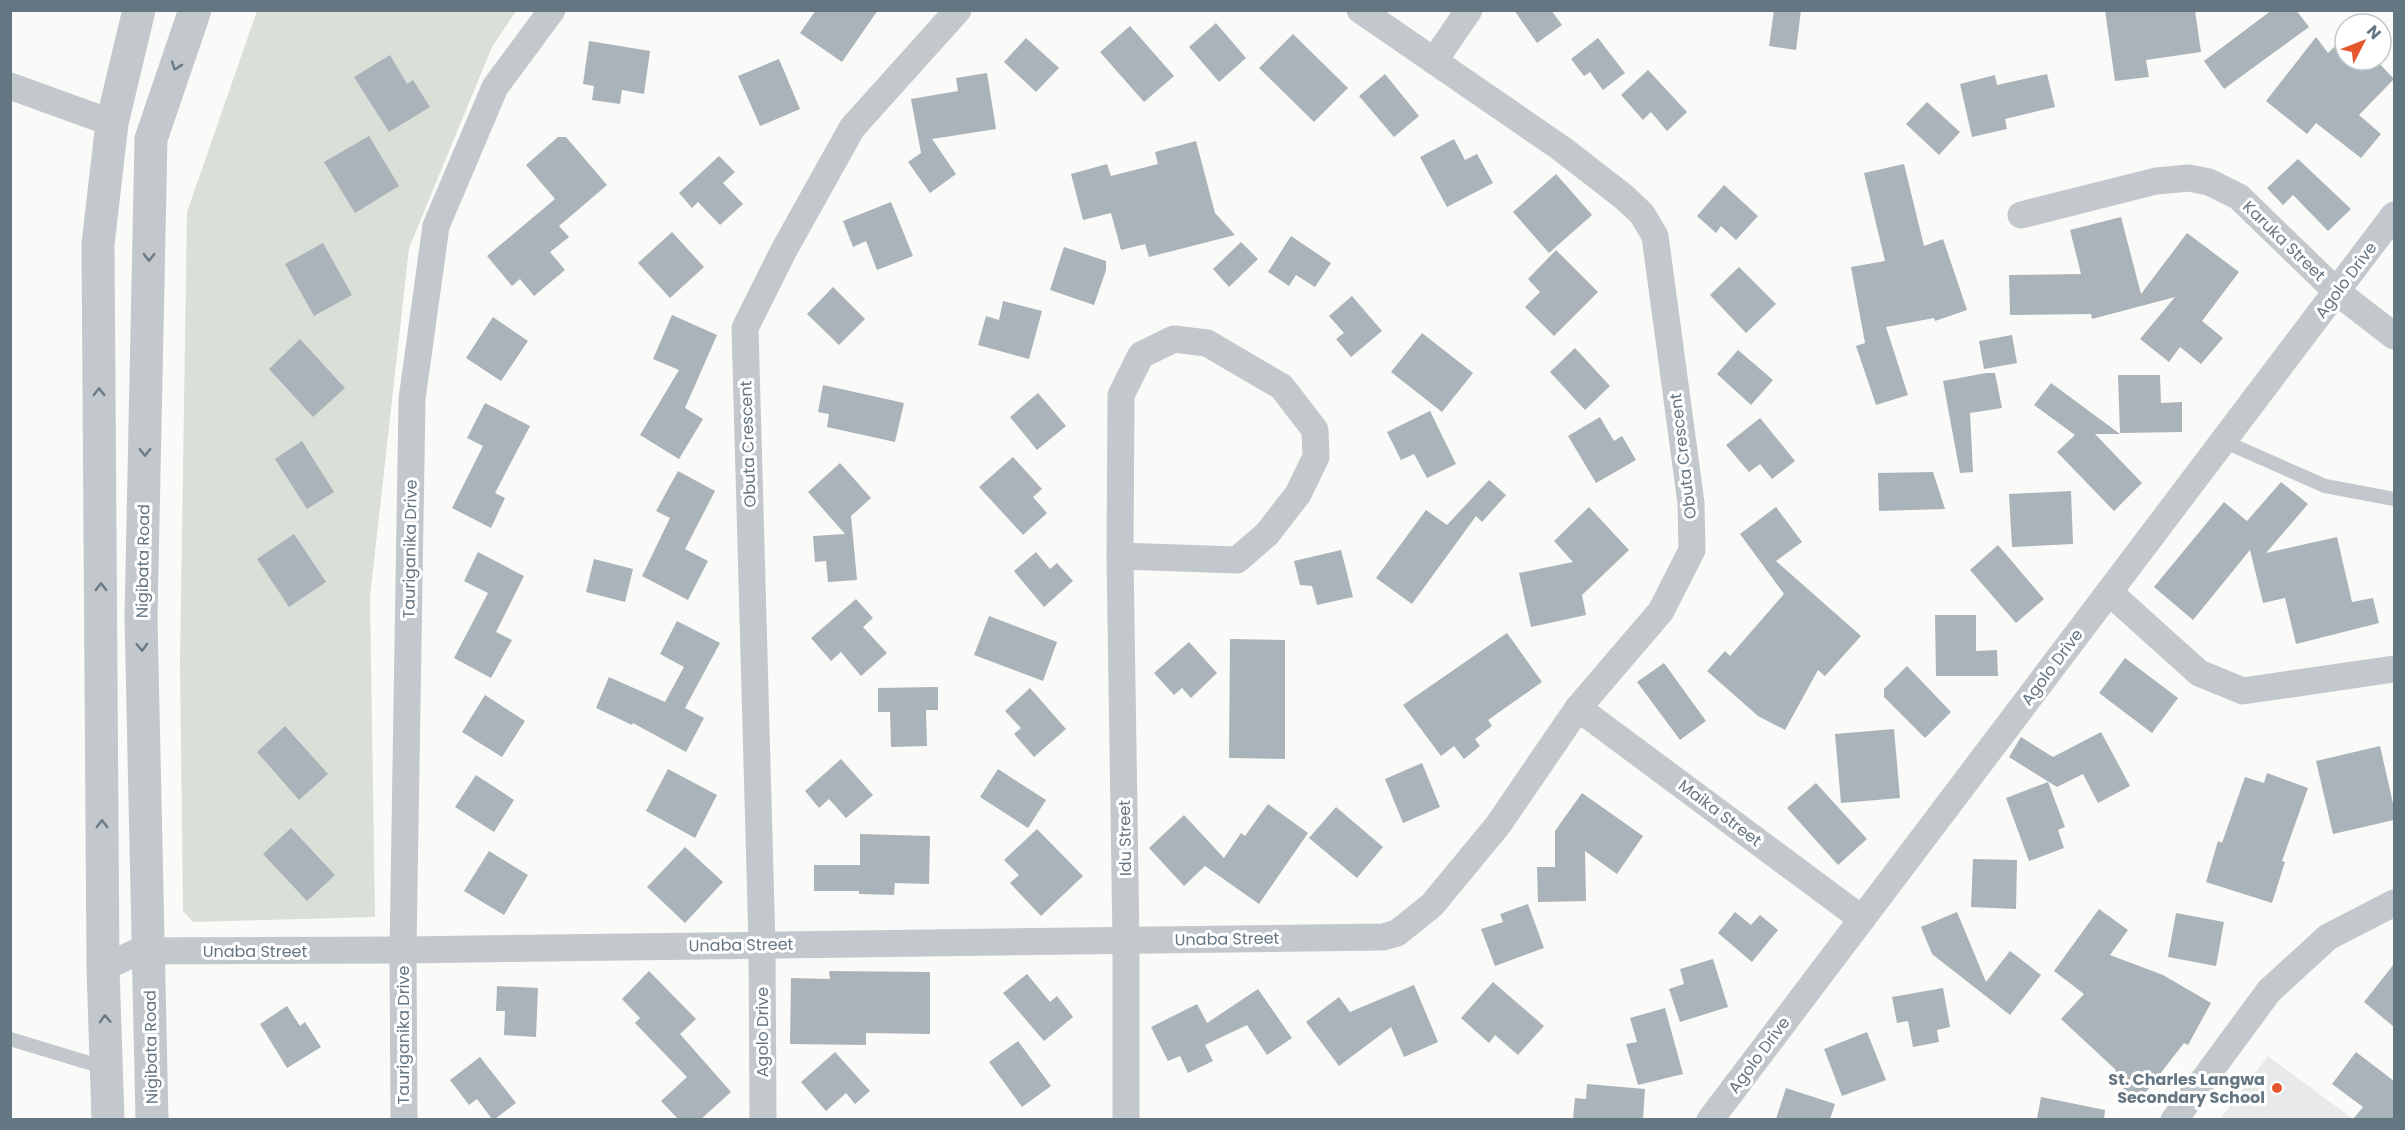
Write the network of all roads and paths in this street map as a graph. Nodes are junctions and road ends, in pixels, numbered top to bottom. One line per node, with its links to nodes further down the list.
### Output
1 (139, 10): 9 (street)
2 (195, 10): 26 (street, Nigibata Road, one-way to 26)
3 (552, 10): 25 (street, Tauriganika Drive)
4 (958, 10): 24 (street, Obuta Crescent)
5 (1360, 10): 7 (street, Obuta Crescent)
6 (1469, 10): 7 (street)
7 (1434, 62): 19 (street, Obuta Crescent)
8 (10, 86): 9 (street)
9 (112, 123): 27 (street, one-way to 9)
10 (2021, 215): 12 (street, Karuka Street)
11 (2394, 215): 12 (street, Agolo Drive)
12 (2337, 292): 13 (street, Karuka Street); 14 (street, Agolo Drive)
13 (2394, 336)
14 (2223, 441): 15 (lane); 17 (street, Agolo Drive)
15 (2394, 499)
16 (1120, 556): 16 (street, Idu Street); 23 (street, Idu Street)
17 (2109, 592): 18 (street); 21 (street, Agolo Drive)
18 (2394, 669)
19 (1578, 708): 21 (street, Maika Street); 22 (street, Obuta Crescent)
20 (2394, 903): 36 (street)
21 (1862, 919): 35 (street, Agolo Drive)
22 (1383, 937): 23 (street, Unaba Street)
23 (1126, 941): 24 (street, Unaba Street); 34 (street, Idu Street)
24 (762, 945): 25 (street, Unaba Street); 33 (street, Agolo Drive)
25 (403, 950): 26 (street, Unaba Street); 32 (street, Tauriganika Drive)
26 (150, 952): 27 (street, Unaba Street); 31 (street, Nigibata Road)
27 (103, 968): 29 (street, one-way to 27)
28 (10, 1039): 29 (lane)
29 (107, 1068): 30 (street)
30 (108, 1119)
31 (152, 1119)
32 (404, 1119)
33 (763, 1119)
34 (1126, 1119)
35 (1710, 1119)
36 (2174, 1119)

